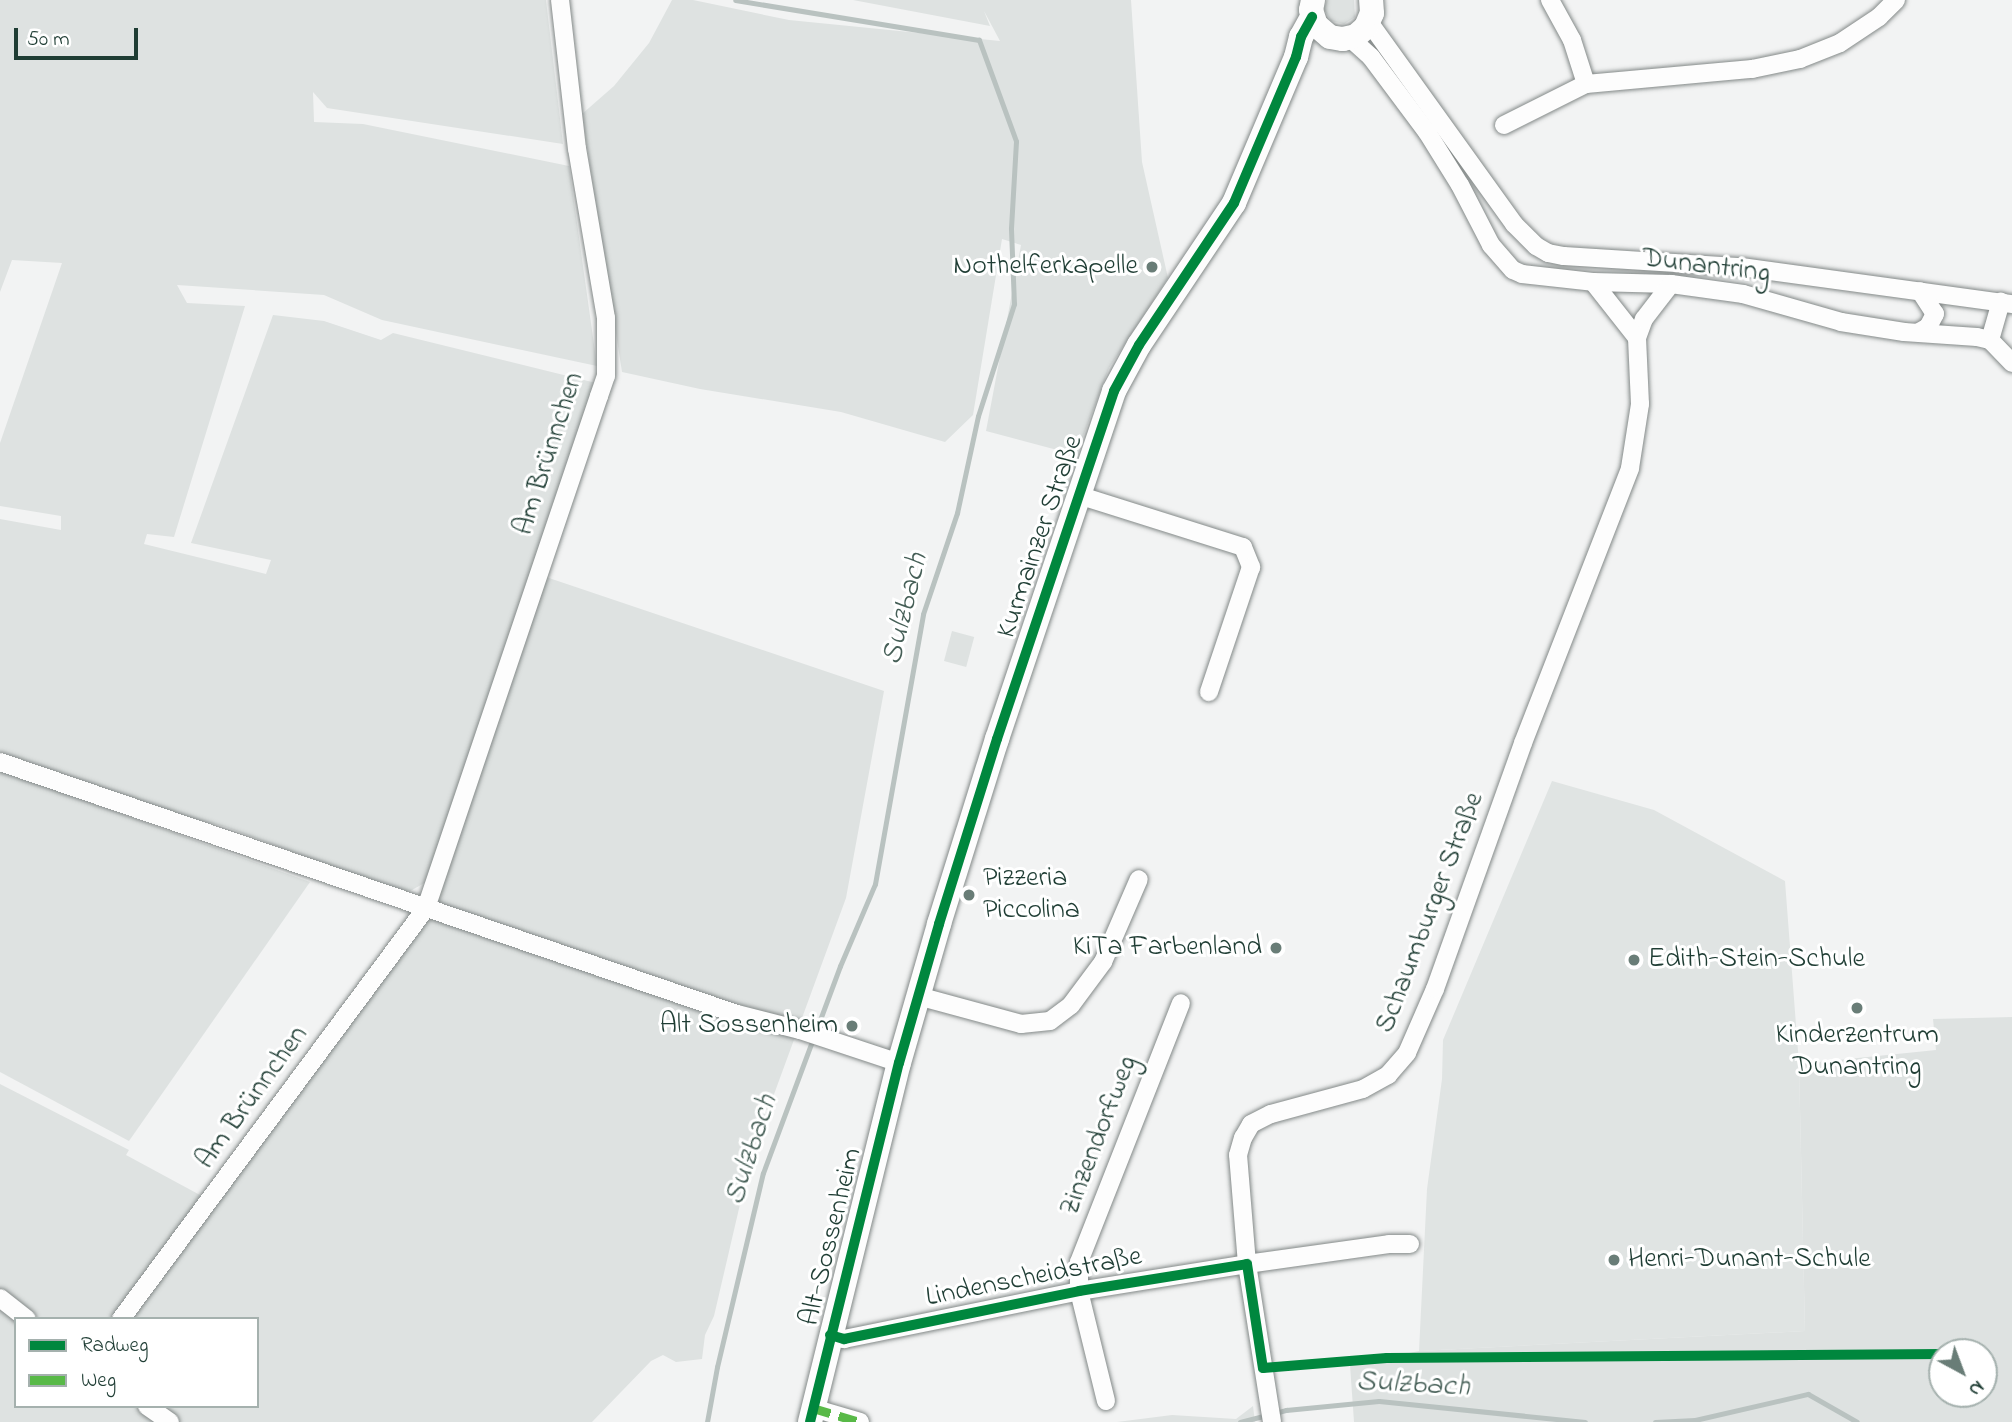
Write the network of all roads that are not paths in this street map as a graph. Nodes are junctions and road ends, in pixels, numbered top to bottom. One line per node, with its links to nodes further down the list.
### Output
1 (560, 0): 28 (street, Am Brünnchen)
2 (1550, 0): 8 (street)
3 (1896, 0): 8 (street)
4 (1371, 6): 6 (main road); 10 (street, Dunantring)
5 (1312, 9): 6 (main road); 7 (main road, Kurmainzer Straße)
6 (1340, 37): 7 (main road); 11 (street, Dunantring)
7 (1296, 57): 24 (main road, Kurmainzer Straße)
8 (1586, 84): 9 (street)
9 (1504, 125)
10 (1456, 144): 11 (street); 12 (street, Dunantring)
11 (1437, 148): 13 (street, Dunantring)
12 (1495, 196): 13 (street); 14 (street, Dunantring)
13 (1477, 221): 15 (street, Dunantring)
14 (1514, 224): 15 (street); 18 (street, Dunantring)
15 (1493, 248): 16 (street, Dunantring)
16 (1593, 282): 17 (street, Dunantring); 21 (street)
17 (1671, 284): 20 (street, Dunantring); 21 (street)
18 (1920, 291): 19 (street, Dunantring); 20 (street)
19 (2006, 303): 22 (street, Dunantring)
20 (1919, 332): 22 (street, Dunantring)
21 (1637, 338): 33 (street, Schaumburger Straße)
22 (1990, 340): 23 (street)
23 (2012, 363)
24 (1078, 495): 25 (street); 29 (main road, Kurmainzer Straße)
25 (1209, 692)
26 (0, 762): 28 (street)
27 (1139, 879): 29 (street)
28 (426, 908): 31 (street); 37 (street, Am Brünnchen)
29 (918, 996): 31 (main road, Kurmainzer Straße)
30 (1181, 1003): 34 (street, Zinzendorfweg)
31 (899, 1063): 38 (main road, Alt-Sossenheim)
32 (1410, 1244): 33 (street, Lindenscheidstraße)
33 (1247, 1264): 34 (street, Lindenscheidstraße); 44 (street, Schaumburger Straße)
34 (1079, 1291): 38 (street, Lindenscheidstraße); 39 (street, Zinzendorfweg)
35 (0, 1298): 36 (street)
36 (24, 1317)
37 (122, 1317)
38 (831, 1335): 41 (main road, Alt-Sossenheim)
39 (1106, 1401)
40 (150, 1408): 42 (street)
41 (811, 1415): 43 (street)
42 (170, 1422)
43 (860, 1422)
44 (1272, 1422)

